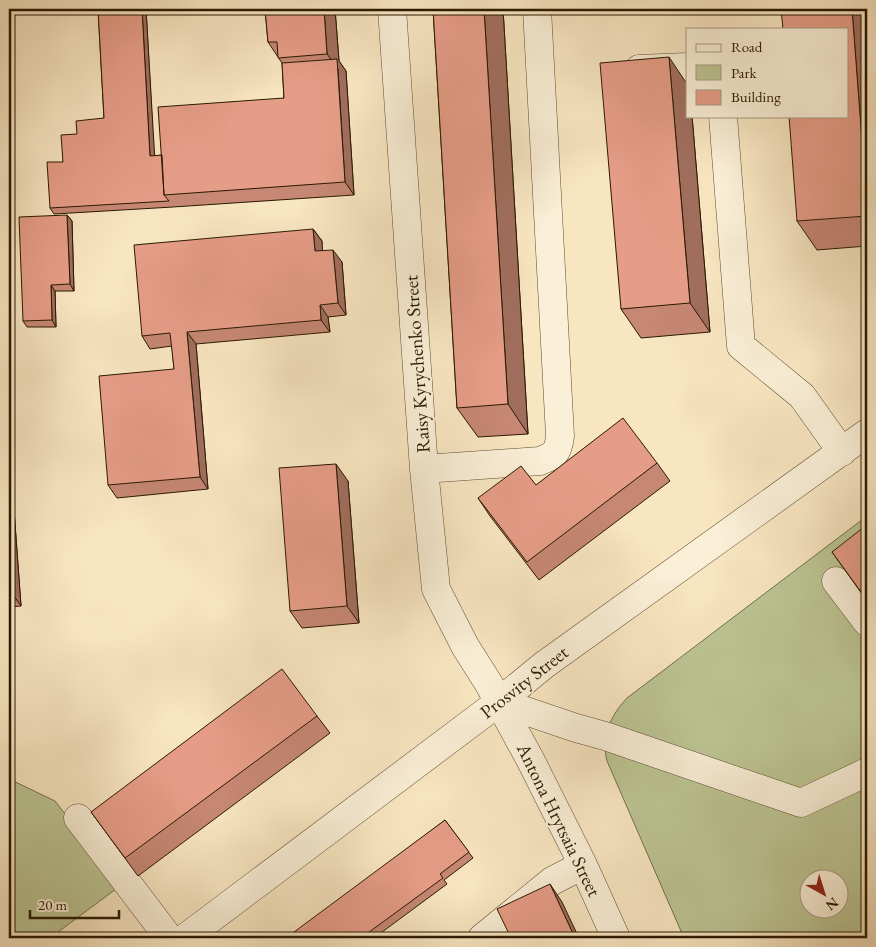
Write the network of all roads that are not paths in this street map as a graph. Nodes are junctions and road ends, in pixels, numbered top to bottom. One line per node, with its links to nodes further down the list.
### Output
1 (392, 9): 8 (street, Raisy Kyrychenko Street)
2 (537, 9): 8 (street)
3 (686, 67): 4 (street)
4 (637, 69)
5 (723, 118): 7 (street)
6 (867, 433): 7 (street, Prosvity Street)
7 (842, 452): 11 (street, Prosvity Street)
8 (424, 469): 11 (street, Raisy Kyrychenko Street)
9 (836, 581): 10 (street)
10 (867, 622)
11 (499, 702): 12 (street); 14 (street, Antona Hrytsaia Street); 16 (street, Prosvity Street)
12 (867, 772)
13 (78, 818): 15 (street)
14 (584, 865): 17 (street); 18 (street, Antona Hrytsaia Street)
15 (169, 938)
16 (185, 938)
17 (482, 938)
18 (616, 938)

